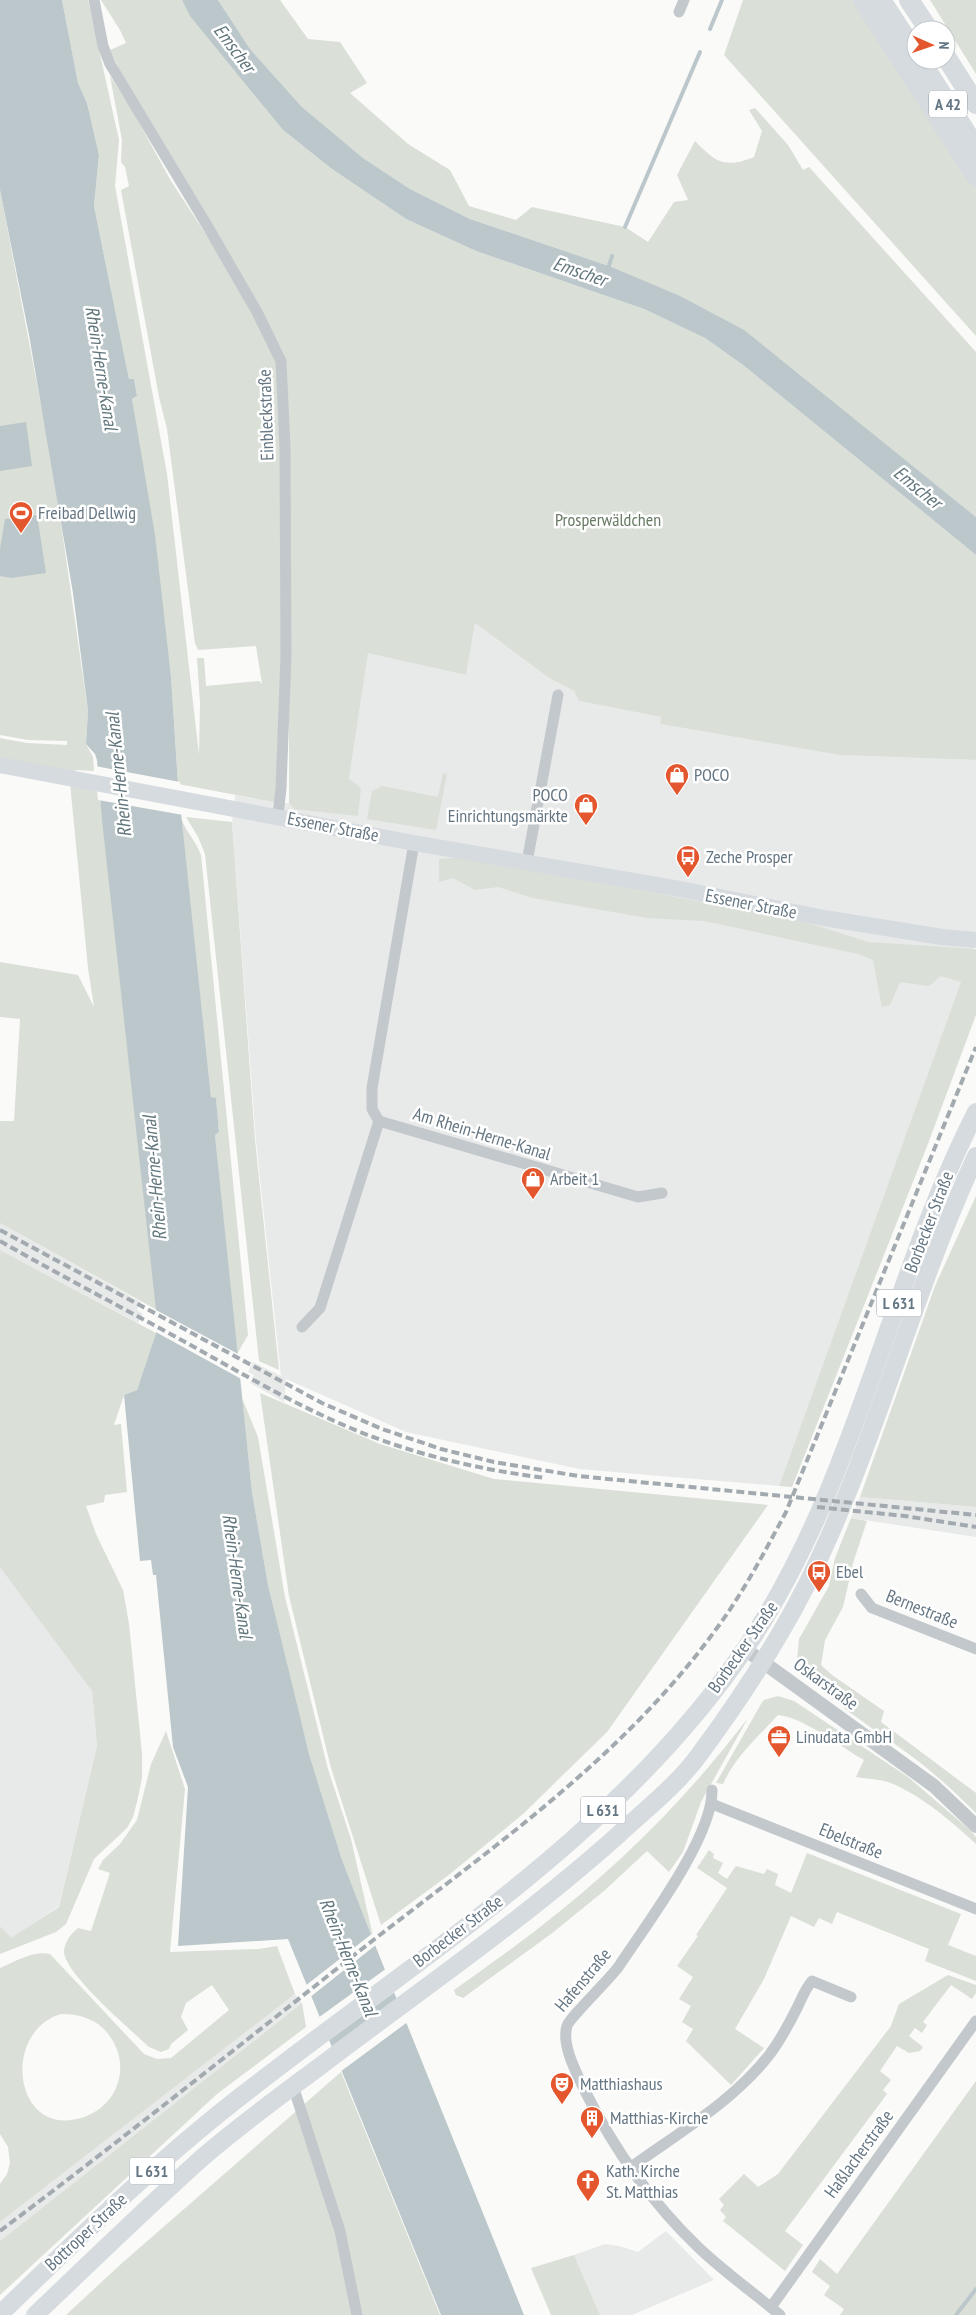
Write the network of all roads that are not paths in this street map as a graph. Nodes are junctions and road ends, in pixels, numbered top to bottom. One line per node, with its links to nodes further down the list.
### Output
1 (94, 0): 16 (street, Einbleckstraße)
2 (684, 0): 6 (street)
3 (863, 0): 13 (highway)
4 (881, 0): 8 (highway)
5 (909, 0): 7 (highway)
6 (679, 12)
7 (922, 20)
8 (906, 39)
9 (926, 70): 12 (highway, A 42)
10 (954, 70): 11 (highway, A 42)
11 (976, 104)
12 (976, 148)
13 (976, 176)
14 (558, 695): 18 (street)
15 (0, 765): 16 (main road, Essener Straße)
16 (278, 816): 17 (main road, Essener Straße)
17 (414, 843): 18 (main road, Essener Straße); 21 (street)
18 (528, 862): 19 (main road, Essener Straße)
19 (976, 940)
20 (976, 1112): 26 (main road, Borbecker Straße / L 631)
21 (379, 1122): 23 (street, Am Rhein-Herne-Kanal); 24 (street)
22 (976, 1156): 28 (main road, Borbecker Straße / L 631)
23 (662, 1193)
24 (302, 1327)
25 (861, 1594): 27 (street, Bernestraße)
26 (745, 1649): 28 (street, Oskarstraße); 35 (main road, Borbecker Straße / L 631)
27 (976, 1649)
28 (764, 1662): 31 (street, Oskarstraße); 36 (main road, Borbecker Straße / L 631)
29 (712, 1790): 30 (street, Hafenstraße)
30 (712, 1804): 32 (street, Ebelstraße); 38 (street, Hafenstraße)
31 (976, 1826)
32 (976, 1909)
33 (851, 1997): 38 (street)
34 (976, 2021): 39 (street, Haßlacherstraße)
35 (314, 2039): 40 (main road, Bottroper Straße / L 631)
36 (322, 2064): 37 (main road, Bottroper Straße / L 631)
37 (293, 2086): 41 (main road, Bottroper Straße / L 631); 42 (street)
38 (630, 2168): 39 (street, Hafenstraße)
39 (771, 2307): 43 (street, Hafenstraße)
40 (0, 2314)
41 (35, 2315)
42 (357, 2315)
43 (780, 2315)

